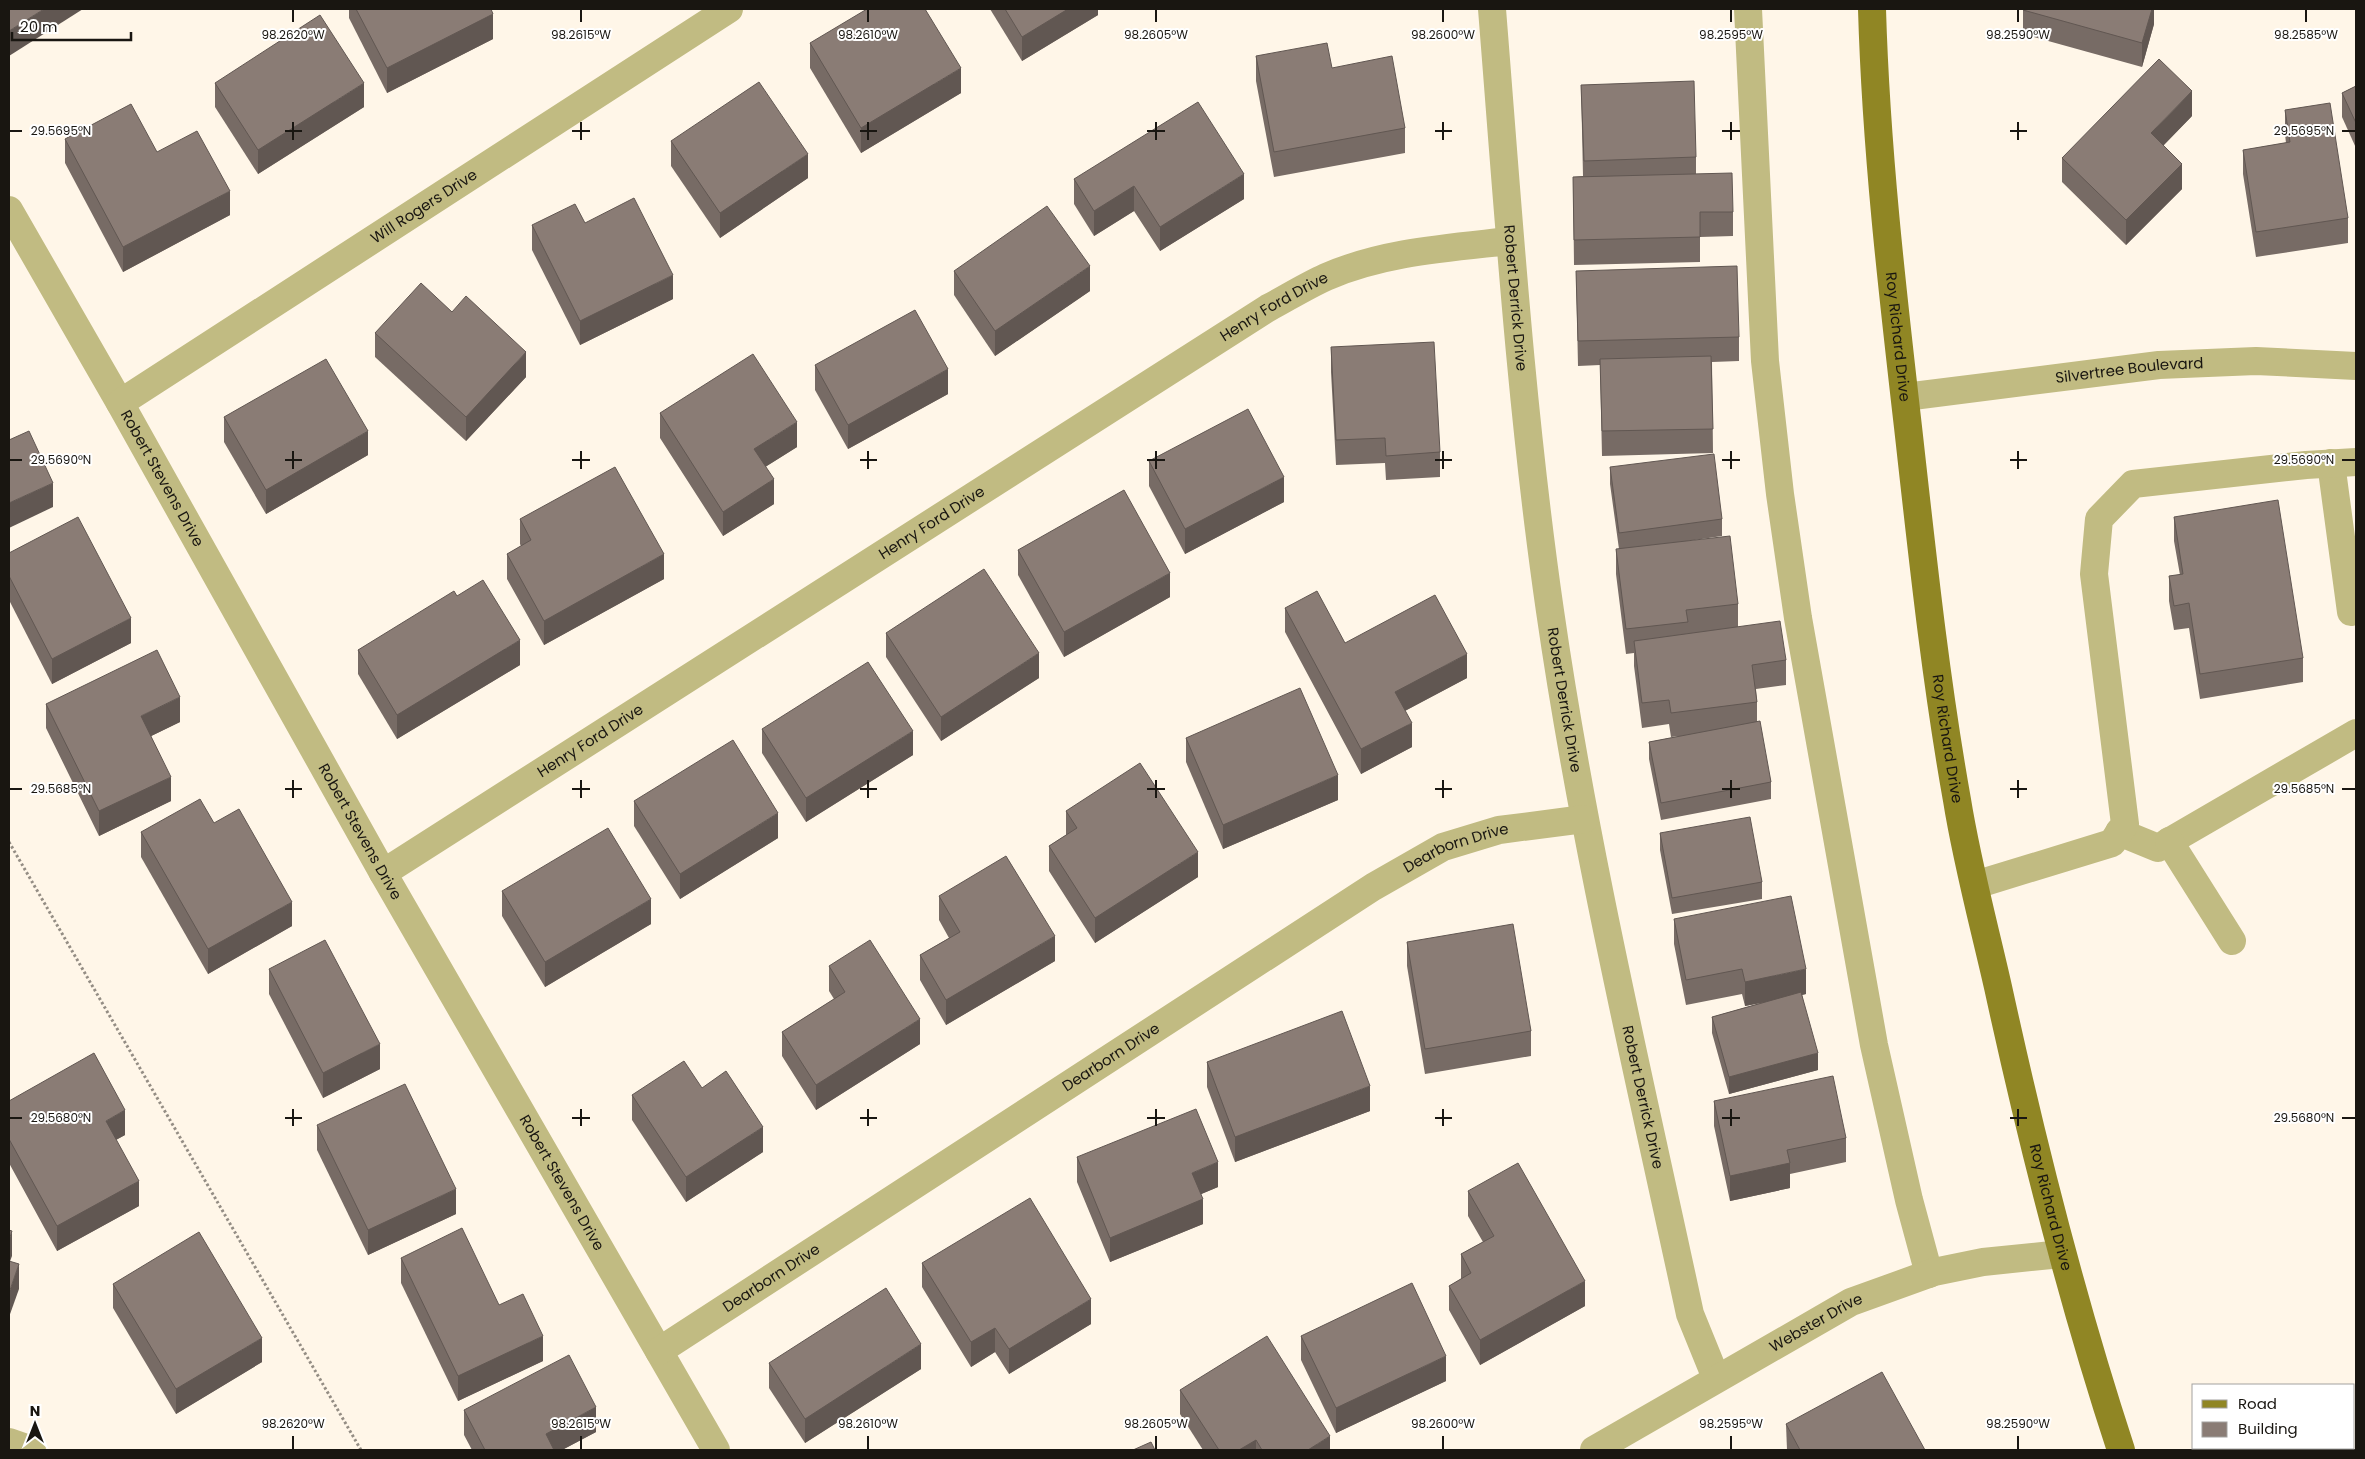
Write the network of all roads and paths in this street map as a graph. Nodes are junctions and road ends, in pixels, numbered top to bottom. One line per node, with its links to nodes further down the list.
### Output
1 (728, 9): 9 (street, Will Rogers Drive)
2 (1492, 9): 6 (street, Robert Derrick Drive)
3 (1748, 9): 21 (street)
4 (1872, 9): 8 (main road, Roy Richard Drive)
5 (9, 210): 9 (street, Robert Stevens Drive)
6 (1510, 241): 13 (street, Robert Derrick Drive); 17 (street, Henry Ford Drive)
7 (2356, 366): 8 (street, Silvertree Boulevard)
8 (1904, 397): 18 (main road, Roy Richard Drive)
9 (120, 403): 17 (street, Robert Stevens Drive)
10 (2344, 462): 11 (street); 14 (street)
11 (2351, 612)
12 (2356, 734): 15 (street)
13 (1584, 819): 22 (street, Dearborn Drive); 23 (street, Robert Derrick Drive)
14 (2119, 832): 15 (street); 18 (street)
15 (2169, 841): 19 (street)
16 (9, 842): 26 (path)
17 (382, 873): 22 (street, Robert Stevens Drive)
18 (1975, 886): 20 (main road, Roy Richard Drive)
19 (2232, 941)
20 (2061, 1254): 21 (street, Webster Drive); 29 (main road, Roy Richard Drive)
21 (1929, 1274): 23 (street, Webster Drive)
22 (659, 1351): 27 (street, Robert Stevens Drive)
23 (1716, 1378): 28 (street, Webster Drive)
24 (9, 1442): 25 (street)
25 (32, 1450)
26 (361, 1450)
27 (716, 1450)
28 (1594, 1450)
29 (2121, 1450)

